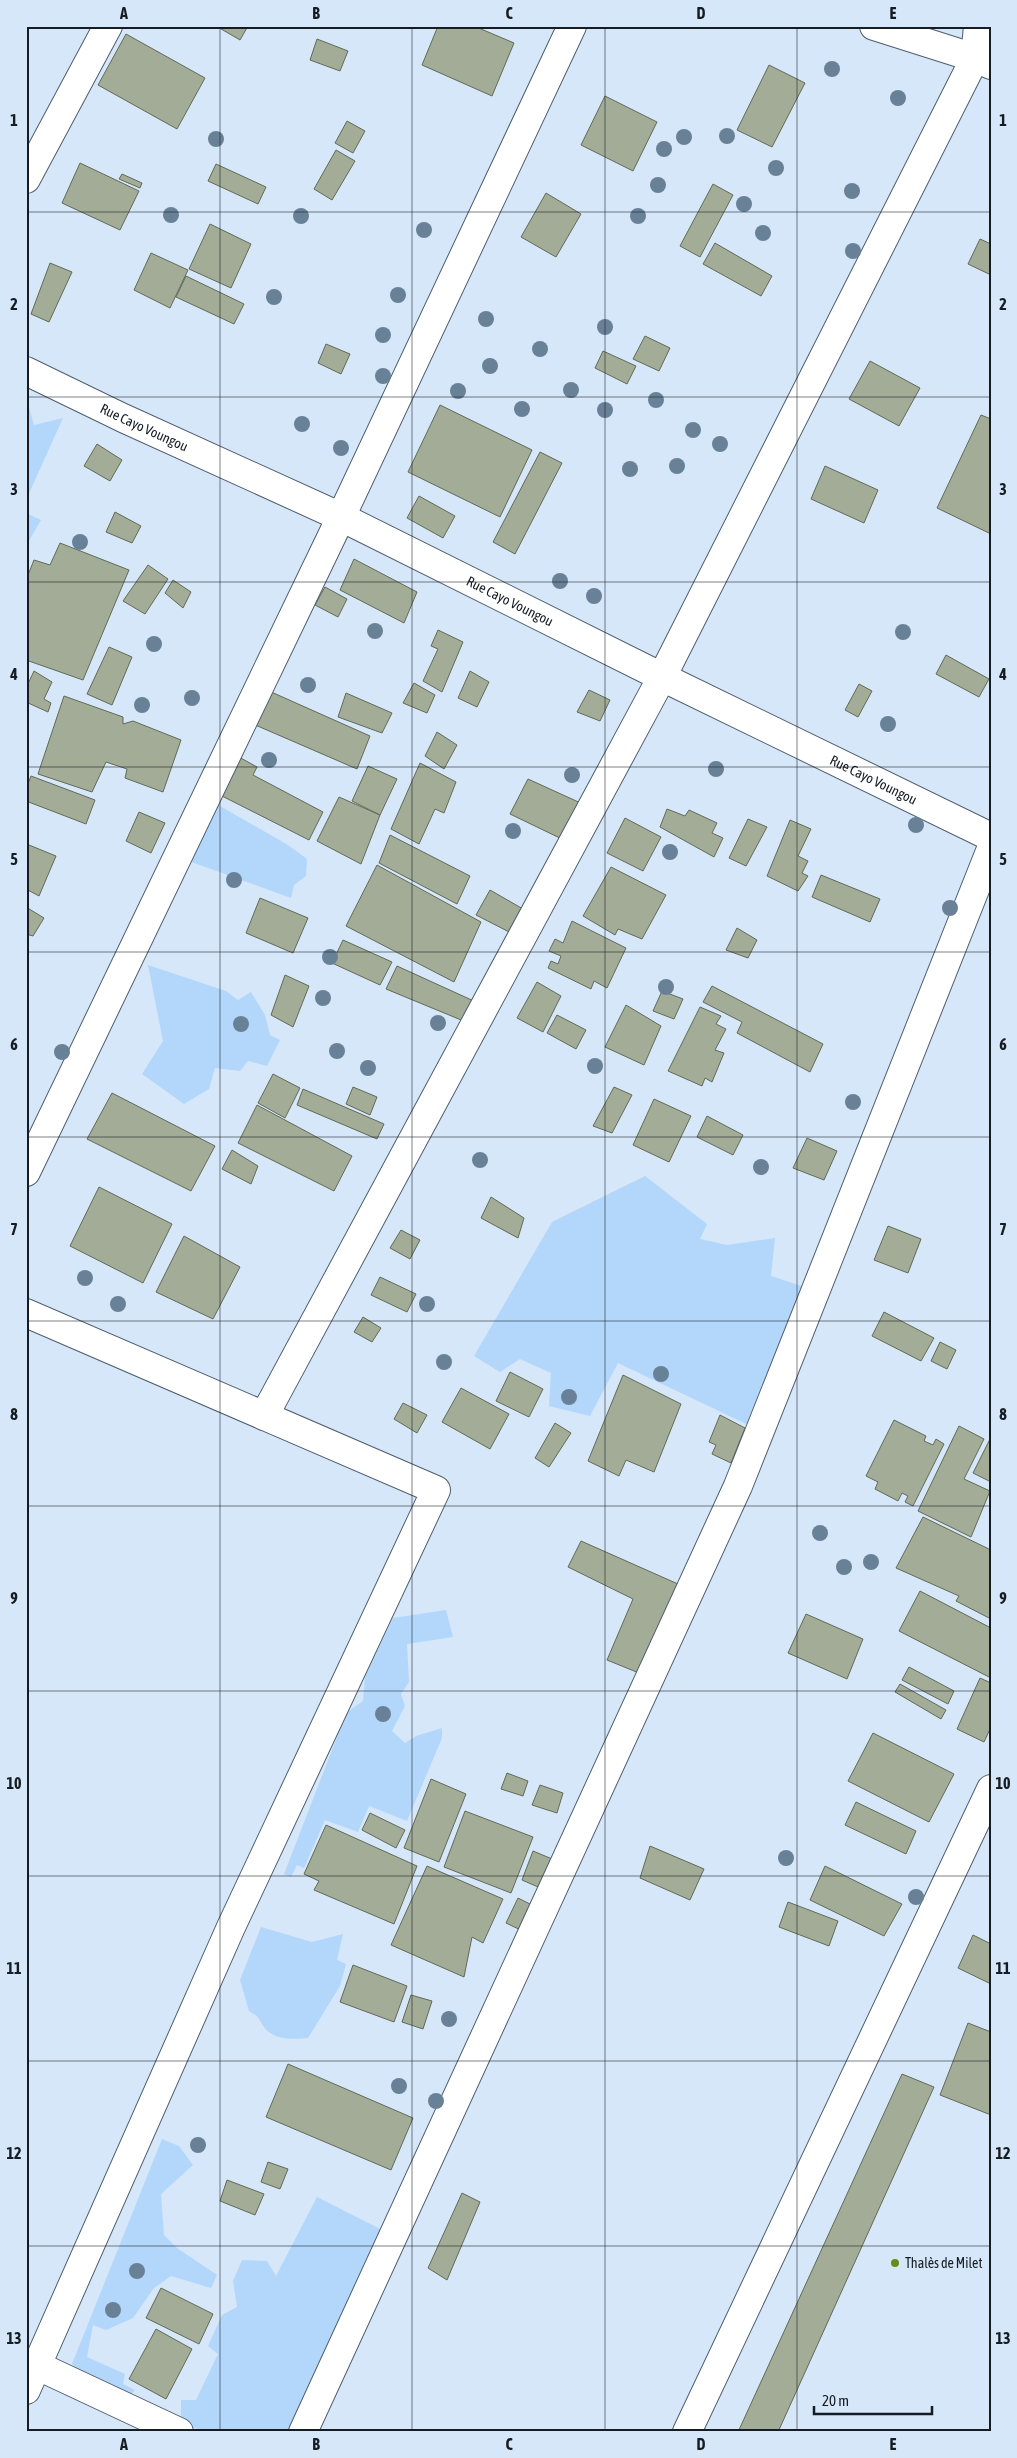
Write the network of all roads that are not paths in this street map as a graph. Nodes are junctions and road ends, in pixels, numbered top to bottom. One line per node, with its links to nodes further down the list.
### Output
1 (108, 26): 6 (street)
2 (572, 26): 8 (street)
3 (874, 26): 5 (street)
4 (978, 26): 5 (street)
5 (983, 62): 9 (street)
6 (26, 179)
7 (26, 371): 8 (street, Rue Cayo Voungou)
8 (342, 517): 9 (street, Rue Cayo Voungou); 12 (street)
9 (662, 677): 10 (street, Rue Cayo Voungou); 14 (street)
10 (991, 837)
11 (991, 849): 18 (street)
12 (26, 1172)
13 (26, 1312): 14 (street)
14 (264, 1416): 16 (street)
15 (991, 1789): 19 (street)
16 (32, 2378): 17 (street)
17 (179, 2432)
18 (303, 2432)
19 (687, 2432)

